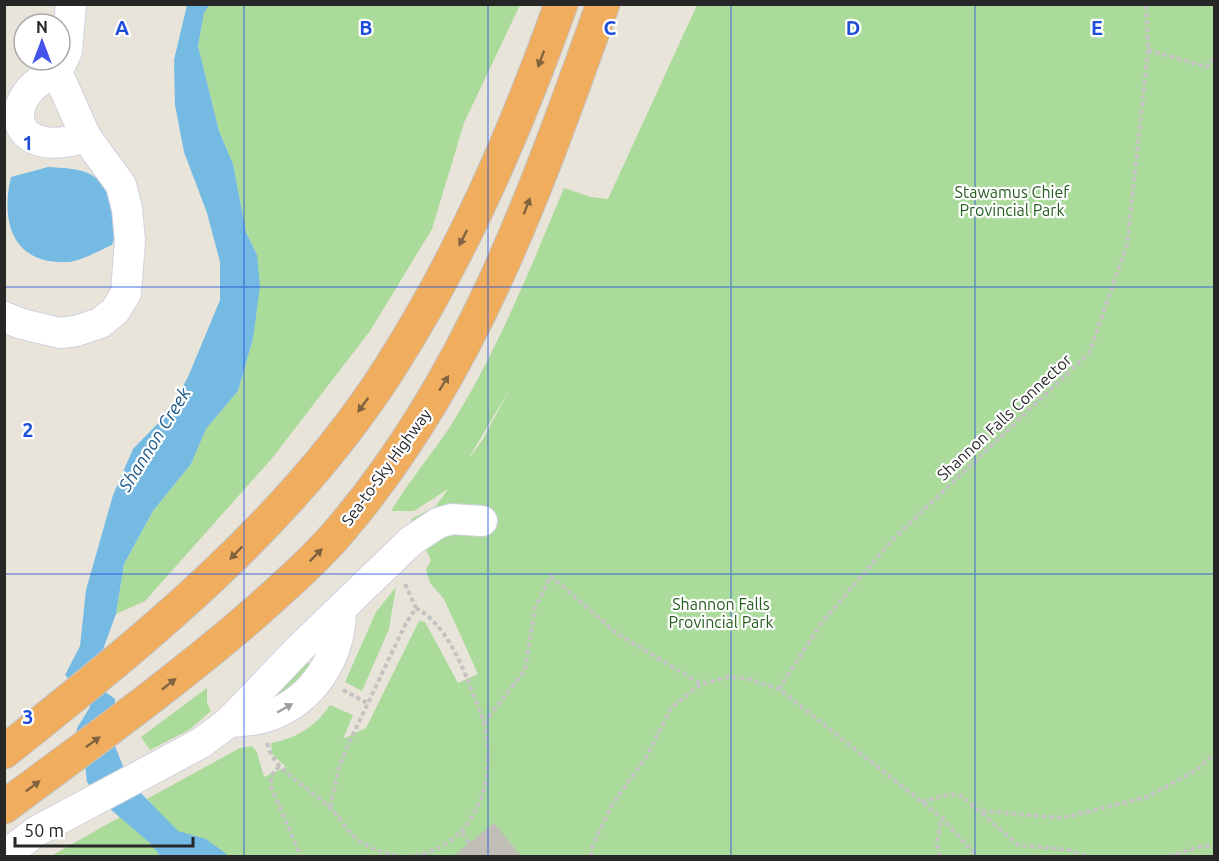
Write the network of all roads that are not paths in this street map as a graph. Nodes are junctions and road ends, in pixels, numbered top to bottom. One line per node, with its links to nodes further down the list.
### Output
1 (561, 4): 7 (highway, one-way to 7)
2 (603, 4): 8 (highway, Sea-to-Sky Highway, one-way to 2)
3 (57, 72): 4 (street); 4 (street)
4 (86, 136): 5 (street)
5 (4, 317)
6 (482, 521): 9 (street)
7 (4, 752)
8 (4, 807)
9 (4, 856)

